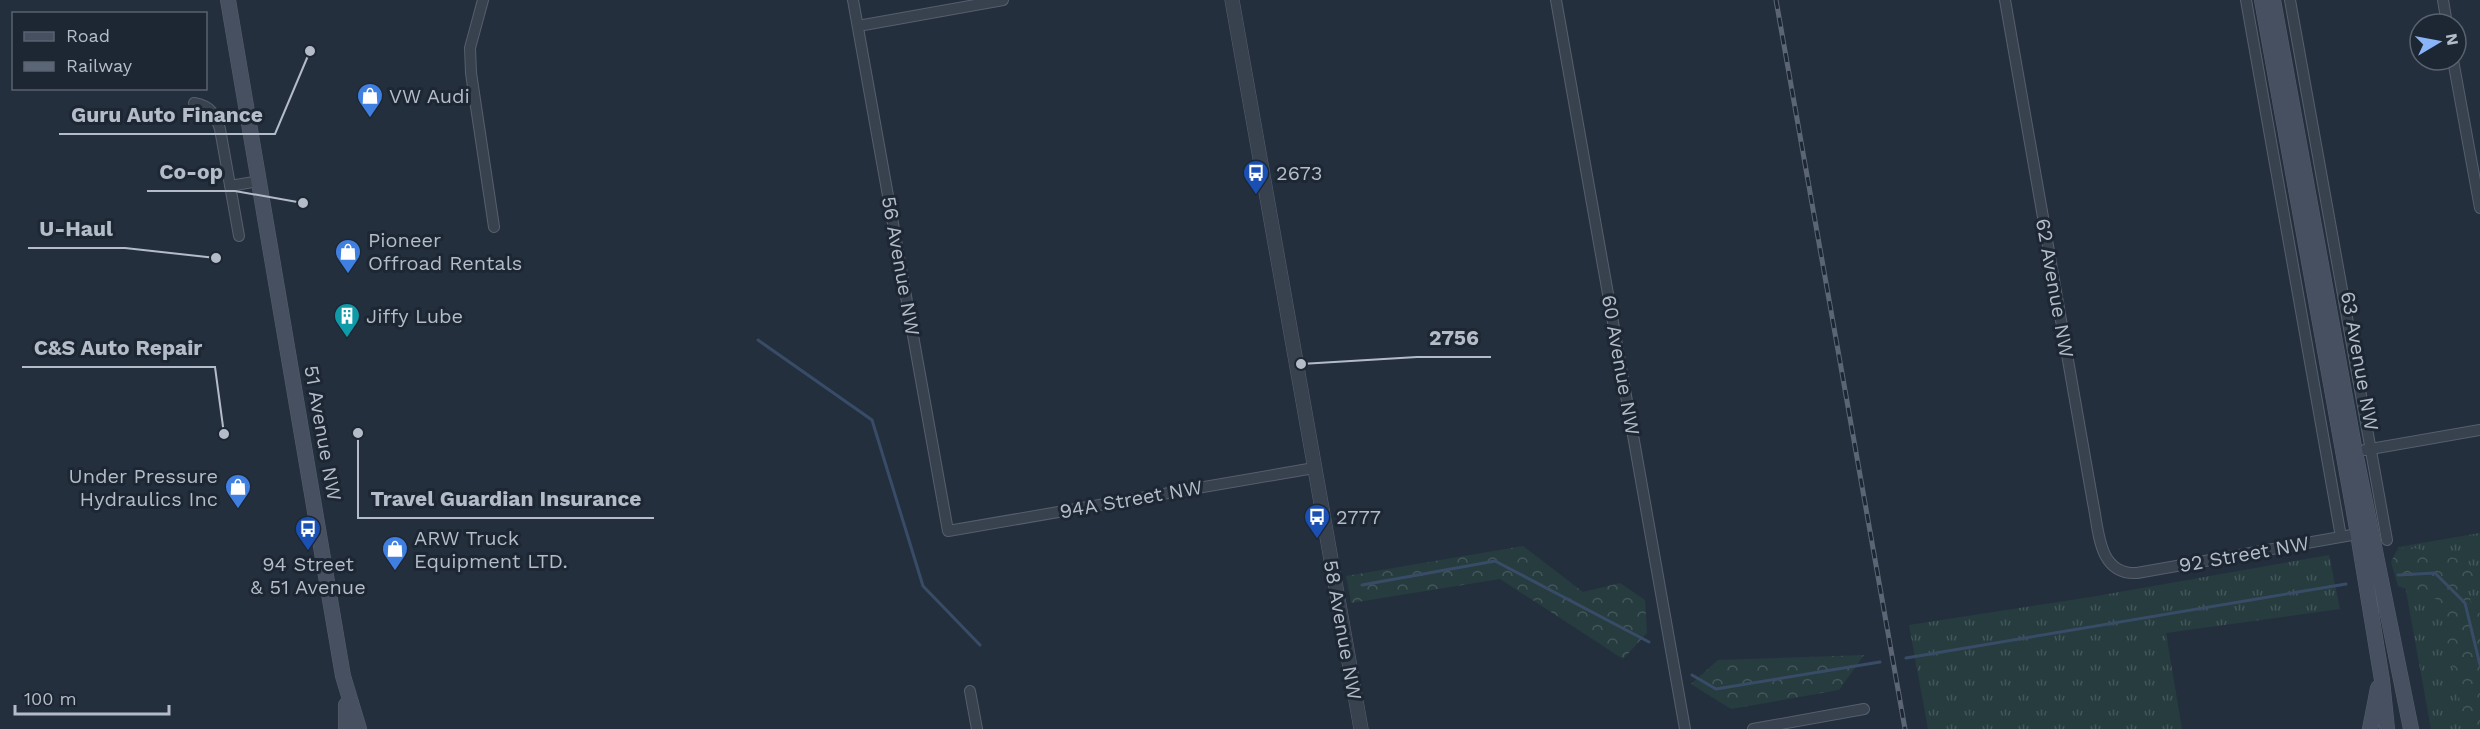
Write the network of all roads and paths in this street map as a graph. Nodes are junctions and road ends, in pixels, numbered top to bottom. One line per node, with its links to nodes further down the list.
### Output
1 (228, 0): 15 (main road, 51 Avenue NW)
2 (483, 0): 18 (street)
3 (854, 0): 12 (street, 56 Avenue NW)
4 (1003, 0): 12 (street)
5 (1232, 0): 23 (street, 58 Avenue NW)
6 (1556, 0): 37 (street, 60 Avenue NW)
7 (2005, 0): 28 (street, 62 Avenue NW)
8 (2246, 0): 26 (street)
9 (2262, 0): 22 (main road, 63 Avenue NW)
10 (2273, 0): 22 (main road, 63 Avenue NW)
11 (2290, 0): 21 (street, 63 Avenue NW)
12 (858, 26): 24 (street, 56 Avenue NW)
13 (2455, 72): 17 (street)
14 (194, 103): 16 (street)
15 (259, 181): 16 (street); 31 (main road, 51 Avenue NW)
16 (230, 186): 19 (street)
17 (2480, 208)
18 (494, 227)
19 (238, 236)
20 (2480, 430): 21 (street)
21 (2370, 449): 22 (street); 27 (street, 63 Avenue NW)
22 (2349, 453): 25 (main road, 63 Avenue NW)
23 (1314, 468): 24 (street, 94A Street NW); 36 (street, 58 Avenue NW)
24 (948, 531)
25 (2364, 533): 26 (street, 92 Street NW); 29 (main road, 63 Avenue NW); 41 (main road, 63 Avenue NW)
26 (2341, 537): 28 (street, 92 Street NW)
27 (2387, 540)
28 (2118, 570)
29 (2382, 680): 39 (main road); 40 (main road, 63 Avenue NW)
30 (970, 691): 35 (street)
31 (346, 693): 33 (main road, 51 Avenue NW); 34 (main road, 51 Avenue NW)
32 (1864, 709): 38 (street)
33 (346, 729)
34 (359, 729)
35 (977, 729)
36 (1361, 729)
37 (1685, 729)
38 (1753, 729)
39 (2370, 729)
40 (2387, 729)
41 (2411, 729)

